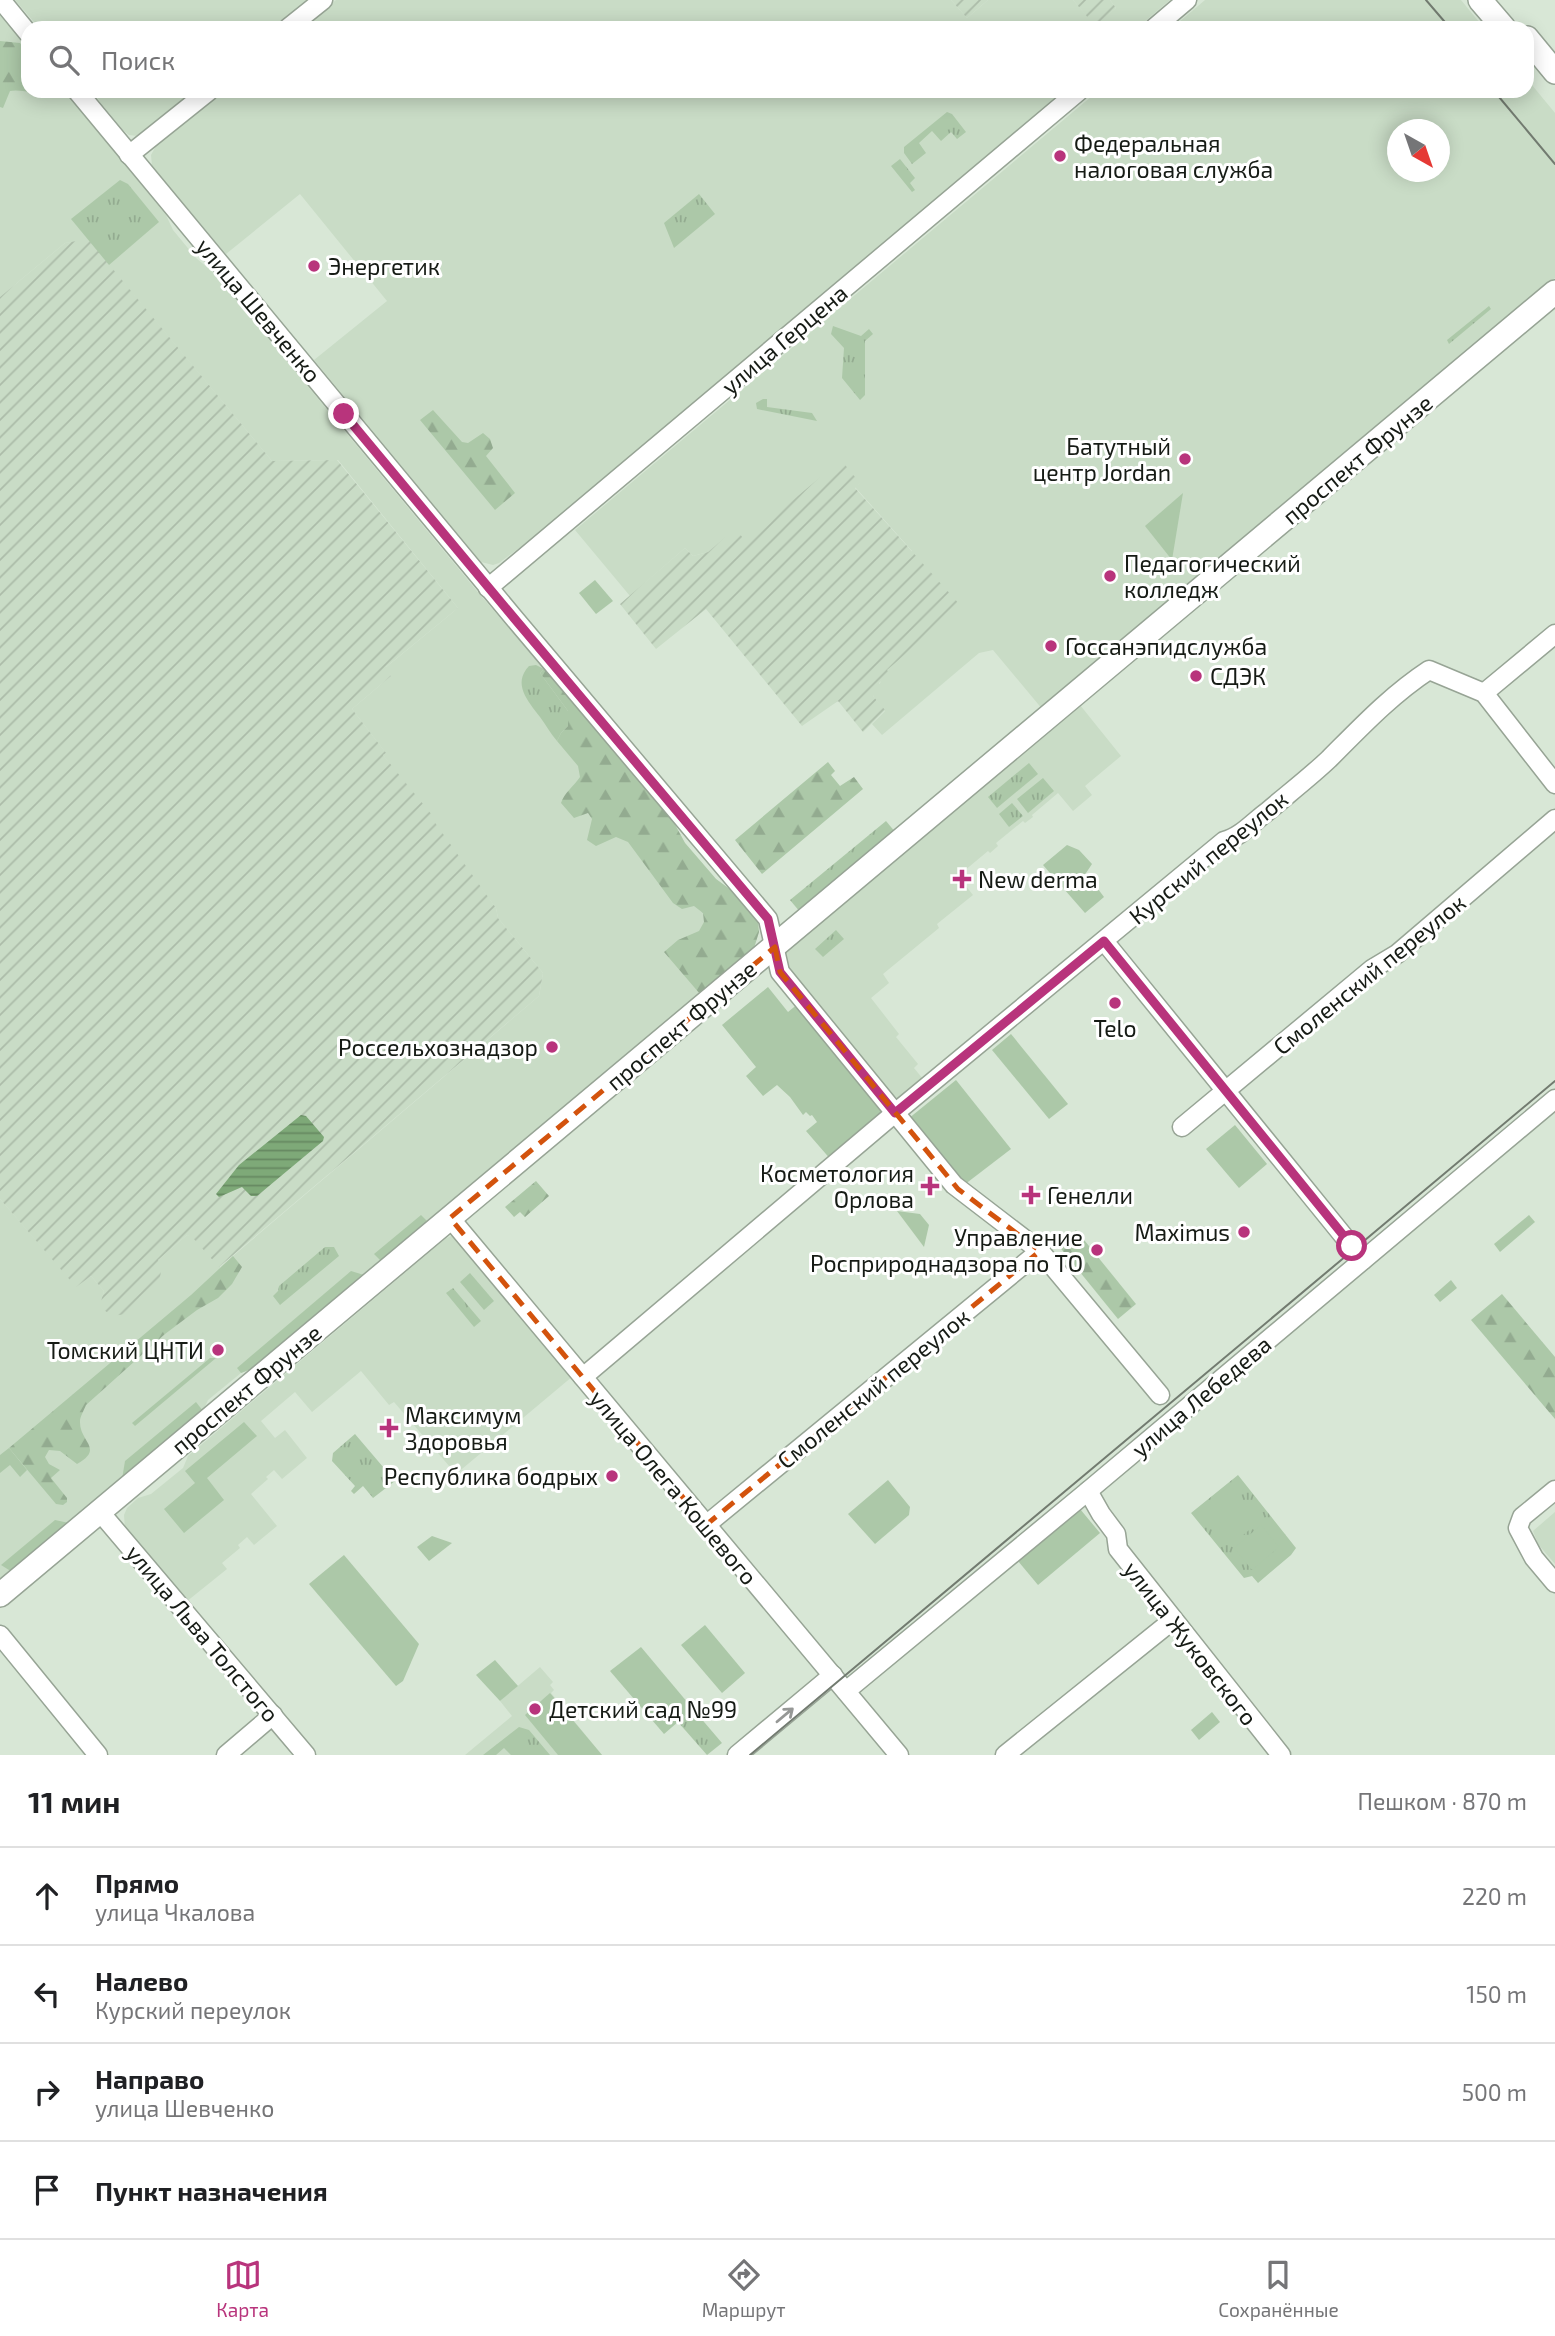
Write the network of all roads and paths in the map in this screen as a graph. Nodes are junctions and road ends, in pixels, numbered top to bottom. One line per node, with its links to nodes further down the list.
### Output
1 (1, 0): 10 (street)
2 (323, 0): 6 (street)
3 (1187, 0): 7 (street)
4 (1480, 0): 8 (main road)
5 (1496, 0): 9 (main road)
6 (297, 21)
7 (1162, 21)
8 (1498, 21)
9 (1513, 21)
10 (21, 24)
11 (1534, 46): 13 (main road)
12 (1534, 64): 14 (main road)
13 (1555, 72)
14 (1555, 89)
15 (83, 98): 18 (street, улица Шевченко)
16 (200, 98): 18 (street)
17 (1071, 98): 20 (street, улица Герцена)
18 (130, 155): 20 (street, улица Шевченко)
19 (1555, 292): 26 (main road, проспект Фрунзе)
20 (488, 588): 26 (street, улица Шевченко)
21 (1555, 634): 22 (street)
22 (1484, 693): 23 (street); 25 (street, Курский переулок)
23 (1555, 784)
24 (1555, 819): 27 (street, Смоленский переулок)
25 (1104, 941): 27 (street); 29 (street, Курский переулок)
26 (775, 947): 29 (street, улица Шевченко); 31 (main road, проспект Фрунзе)
27 (1226, 1091): 30 (street, Смоленский переулок); 33 (street)
28 (1555, 1100): 33 (street, улица Лебедева)
29 (895, 1113): 32 (street, улица Шевченко); 34 (street, Курский переулок)
30 (1182, 1127)
31 (450, 1219): 34 (street, улица Олега Кошевого); 38 (main road, проспект Фрунзе)
32 (1040, 1251): 35 (street, улица Шевченко); 39 (street, Смоленский переулок)
33 (1363, 1260): 37 (street, улица Лебедева)
34 (583, 1377): 39 (street, улица Олега Кошевого)
35 (1160, 1395)
36 (1555, 1490): 40 (street)
37 (1088, 1491): 42 (street, улица Жуковского); 45 (street, улица Лебедева)
38 (100, 1512): 41 (main road, проспект Фрунзе); 46 (street, улица Льва Толстого)
39 (706, 1525): 44 (street, улица Олега Кошевого)
40 (1555, 1583)
41 (0, 1595)
42 (1173, 1620): 52 (street); 53 (street, улица Жуковского)
43 (0, 1635): 47 (street)
44 (833, 1675): 45 (street, улица Олега Кошевого); 50 (street, one-way to 44)
45 (846, 1691): 51 (street, улица Олега Кошевого)
46 (273, 1715): 48 (street); 49 (street, улица Льва Толстого)
47 (98, 1755)
48 (226, 1755)
49 (306, 1755)
50 (737, 1755)
51 (899, 1755)
52 (1005, 1755)
53 (1280, 1755)

